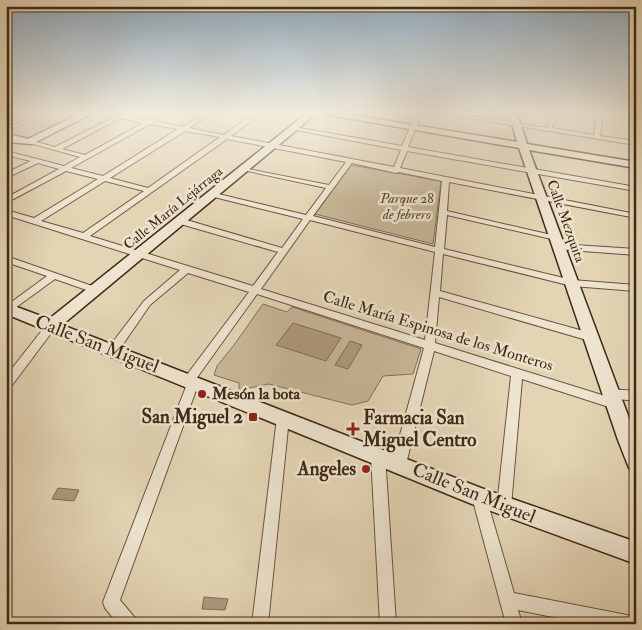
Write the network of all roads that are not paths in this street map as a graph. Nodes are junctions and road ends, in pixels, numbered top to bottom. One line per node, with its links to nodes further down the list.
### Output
1 (31, 142): 15 (street)
2 (69, 142): 15 (street)
3 (113, 142): 17 (street)
4 (162, 142): 26 (street)
5 (217, 142): 30 (street)
6 (250, 142): 13 (street)
7 (278, 142): 13 (street, Calle María Lejárraga)
8 (372, 142): 14 (street)
9 (406, 142): 14 (street)
10 (500, 142): 12 (street)
11 (521, 142): 12 (street, Calle Mezquita)
12 (522, 146): 20 (street); 24 (street, Calle Mezquita)
13 (272, 147): 19 (street); 22 (street, Calle María Lejárraga)
14 (404, 148): 23 (street); 24 (street)
15 (56, 149): 17 (street)
16 (7, 154): 18 (street)
17 (87, 157): 21 (street)
18 (36, 160): 21 (street); 25 (street)
19 (349, 162): 23 (street); 28 (street)
20 (636, 165)
21 (66, 168): 26 (street); 33 (street)
22 (245, 169): 28 (street); 31 (street, Calle María Lejárraga)
23 (396, 171): 27 (street)
24 (531, 171): 29 (street); 32 (street, Calle Mezquita)
25 (6, 176)
26 (104, 178): 30 (street); 38 (street)
27 (446, 180): 32 (street); 35 (street)
28 (330, 187): 37 (street)
29 (636, 189)
30 (149, 190): 40 (street)
31 (214, 194): 37 (street); 39 (street, Calle María Lejárraga)
32 (541, 198): 36 (street); 41 (street, Calle Mezquita)
33 (6, 201)
34 (6, 212): 38 (street, Calle María Espinosa de los Monteros)
35 (443, 212): 41 (street); 42 (street)
36 (636, 216)
37 (308, 218): 42 (street); 43 (street)
38 (35, 221): 40 (street, Calle María Espinosa de los Monteros)
39 (180, 221): 43 (street); 45 (street, Calle María Lejárraga)
40 (83, 237): 45 (street, Calle María Espinosa de los Monteros)
41 (558, 242): 44 (street); 49 (street, Calle Mezquita)
42 (440, 250): 49 (street); 53 (street)
43 (284, 251): 52 (street)
44 (636, 252)
45 (139, 254): 47 (street, Calle María Espinosa de los Monteros); 51 (street, Calle María Lejárraga)
46 (6, 259): 48 (street)
47 (187, 269): 52 (street, Calle María Espinosa de los Monteros); 58 (street)
48 (55, 275): 51 (street); 54 (street)
49 (572, 283): 50 (street); 56 (street, Calle Mezquita)
50 (636, 288)
51 (95, 290): 55 (street, Calle María Lejárraga)
52 (254, 291): 57 (street, Calle María Espinosa de los Monteros); 60 (street)
53 (436, 293): 56 (street); 57 (street)
54 (7, 309): 55 (street, Calle San Miguel)
55 (51, 326): 58 (street, Calle San Miguel); 61 (street)
56 (590, 337): 63 (street, Calle Mezquita)
57 (430, 345): 59 (street, Calle María Espinosa de los Monteros); 67 (street)
58 (114, 350): 60 (street, Calle San Miguel)
59 (517, 373): 63 (street, Calle María Espinosa de los Monteros); 69 (street)
60 (191, 381): 64 (street, Calle San Miguel); 72 (street)
61 (6, 385)
62 (636, 396): 63 (street, Calle María Espinosa de los Monteros)
63 (611, 398): 66 (street, Calle Mezquita)
64 (283, 418): 65 (street, Calle San Miguel); 73 (street)
65 (378, 455): 67 (street, Calle San Miguel); 74 (street)
66 (636, 462)
67 (399, 464): 68 (street, Calle San Miguel)
68 (479, 497): 69 (street, Calle San Miguel); 71 (street)
69 (504, 506): 70 (street, Calle San Miguel)
70 (636, 553)
71 (507, 600): 75 (street); 76 (street)
72 (127, 623)
73 (260, 624)
74 (388, 624)
75 (514, 624)
76 (632, 624)

